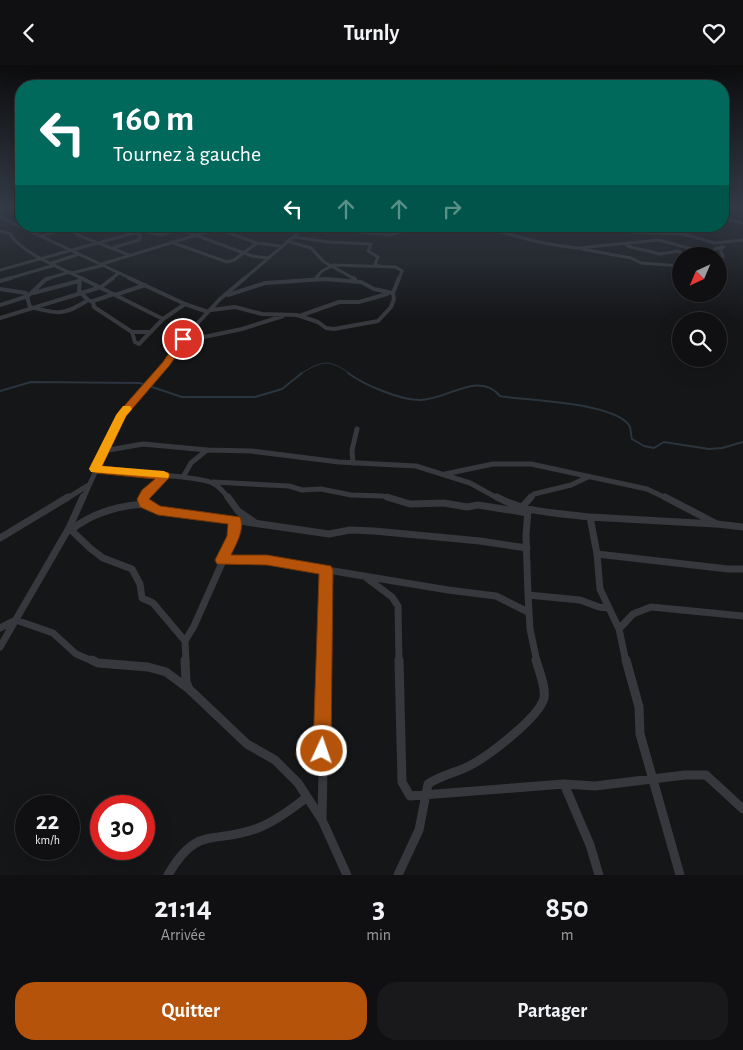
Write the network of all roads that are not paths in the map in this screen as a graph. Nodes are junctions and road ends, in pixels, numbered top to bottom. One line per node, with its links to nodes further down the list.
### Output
1 (18, 244): 31 (street)
2 (58, 244): 25 (street)
3 (96, 244): 25 (street)
4 (101, 244): 24 (street)
5 (126, 244): 24 (street)
6 (165, 244): 30 (street)
7 (176, 244): 28 (street)
8 (218, 244): 28 (street)
9 (256, 244): 28 (street)
10 (263, 244): 20 (street)
11 (283, 244): 20 (street)
12 (296, 244): 36 (street)
13 (367, 244): 37 (street)
14 (551, 244): 23 (street)
15 (620, 244): 19 (street)
16 (643, 244): 27 (street)
17 (669, 244): 21 (street)
18 (725, 244): 22 (street)
19 (606, 245): 23 (street); 27 (street)
20 (280, 246): 32 (street)
21 (682, 247)
22 (722, 247)
23 (578, 248): 35 (street)
24 (111, 249): 30 (street)
25 (71, 250): 29 (street); 31 (street)
26 (672, 251): 27 (street)
27 (653, 252)
28 (244, 253): 32 (street)
29 (79, 254): 33 (street); 34 (street)
30 (130, 255): 34 (street)
31 (41, 258): 33 (street); 38 (street)
32 (269, 259): 53 (street)
33 (54, 264): 39 (street); 43 (street)
34 (103, 265): 39 (street); 40 (street)
35 (672, 265)
36 (332, 266): 37 (street); 42 (street); 44 (street)
37 (380, 266): 50 (street)
38 (0, 270)
39 (71, 272): 41 (street); 48 (street)
40 (119, 273): 45 (street); 46 (street)
41 (80, 279): 46 (street); 48 (street); 49 (street)
42 (315, 279): 44 (street); 53 (street)
43 (0, 281)
44 (361, 282): 50 (street)
45 (145, 285): 52 (street); 56 (street)
46 (101, 287): 49 (street); 52 (street)
47 (0, 289): 51 (street)
48 (33, 293): 51 (street)
49 (80, 293): 54 (street); 58 (street)
50 (391, 293): 61 (street); 61 (street)
51 (27, 295): 57 (street); 58 (street)
52 (114, 295): 55 (street); 63 (street)
53 (223, 296): 59 (street)
54 (88, 300): 55 (street); 58 (street)
55 (93, 301): 64 (street)
56 (185, 304): 59 (street); 63 (street)
57 (0, 305)
58 (33, 308): 62 (street)
59 (210, 311): 60 (street); 66 (street)
60 (292, 315): 61 (street); 66 (street)
61 (300, 316)
62 (0, 318)
63 (163, 319): 65 (street)
64 (132, 332): 65 (street); 65 (street)
65 (151, 332)
66 (174, 353): 69 (street)
67 (357, 429): 70 (street)
68 (207, 450): 69 (street); 70 (street); 74 (street)
69 (103, 451): 71 (street)
70 (353, 463): 73 (street)
71 (95, 469): 72 (street); 77 (street)
72 (164, 475): 74 (street); 78 (street)
73 (444, 475): 75 (street); 79 (street)
74 (183, 477): 76 (street)
75 (588, 477): 79 (street); 83 (street)
76 (213, 482): 79 (street); 82 (street)
77 (87, 486): 85 (street); 86 (street)
78 (144, 504): 81 (street); 85 (street)
79 (528, 512): 80 (street); 87 (street)
80 (590, 517): 83 (street); 88 (street)
81 (235, 521): 82 (street); 89 (street)
82 (256, 523): 87 (street)
83 (717, 524): 84 (street)
84 (743, 527)
85 (70, 529): 97 (street); 100 (street)
86 (0, 538)
87 (527, 548): 93 (street)
88 (597, 554): 90 (street); 94 (street)
89 (221, 560): 91 (street); 100 (street)
90 (743, 569)
91 (326, 570): 92 (street); 108 (street)
92 (364, 576): 95 (street); 105 (street)
93 (528, 595): 94 (street); 95 (street)
94 (608, 608): 99 (street)
95 (528, 612): 105 (street)
96 (743, 616): 99 (street)
97 (16, 620): 98 (street); 101 (street); 102 (street)
98 (0, 628)
99 (619, 629): 103 (street)
100 (185, 641): 102 (street)
101 (0, 647)
102 (189, 689): 106 (street)
103 (654, 779): 104 (street); 107 (street); 113 (street)
104 (564, 785): 105 (street); 112 (street)
105 (426, 795): 111 (street)
106 (307, 797): 108 (street); 109 (street)
107 (743, 809)
108 (322, 821): 110 (street)
109 (168, 875)
110 (347, 875)
111 (398, 875)
112 (599, 875)
113 (680, 875)

